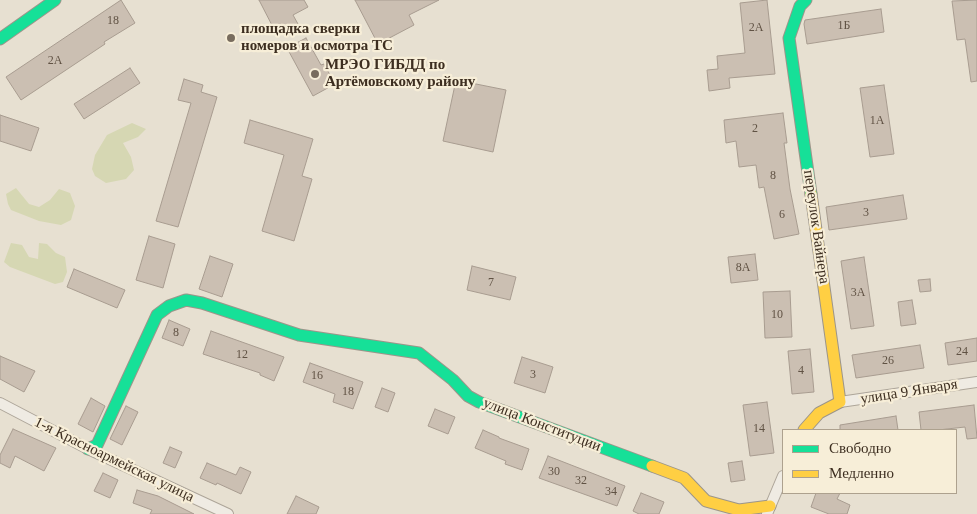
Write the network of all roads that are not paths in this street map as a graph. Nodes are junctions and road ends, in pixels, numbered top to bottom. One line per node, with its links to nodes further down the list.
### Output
1 (55, 0): 3 (street)
2 (803, 3): 5 (street, переулок Вайнера)
3 (0, 39)
4 (977, 382): 5 (street, улица 9 Января)
5 (840, 402): 7 (street)
6 (0, 403): 8 (street, 1-я Красноармейская улица)
7 (805, 429)
8 (88, 449): 10 (street, улица Конституции); 11 (street, 1-я Красноармейская улица)
9 (782, 478): 10 (street)
10 (768, 510)
11 (228, 514)

